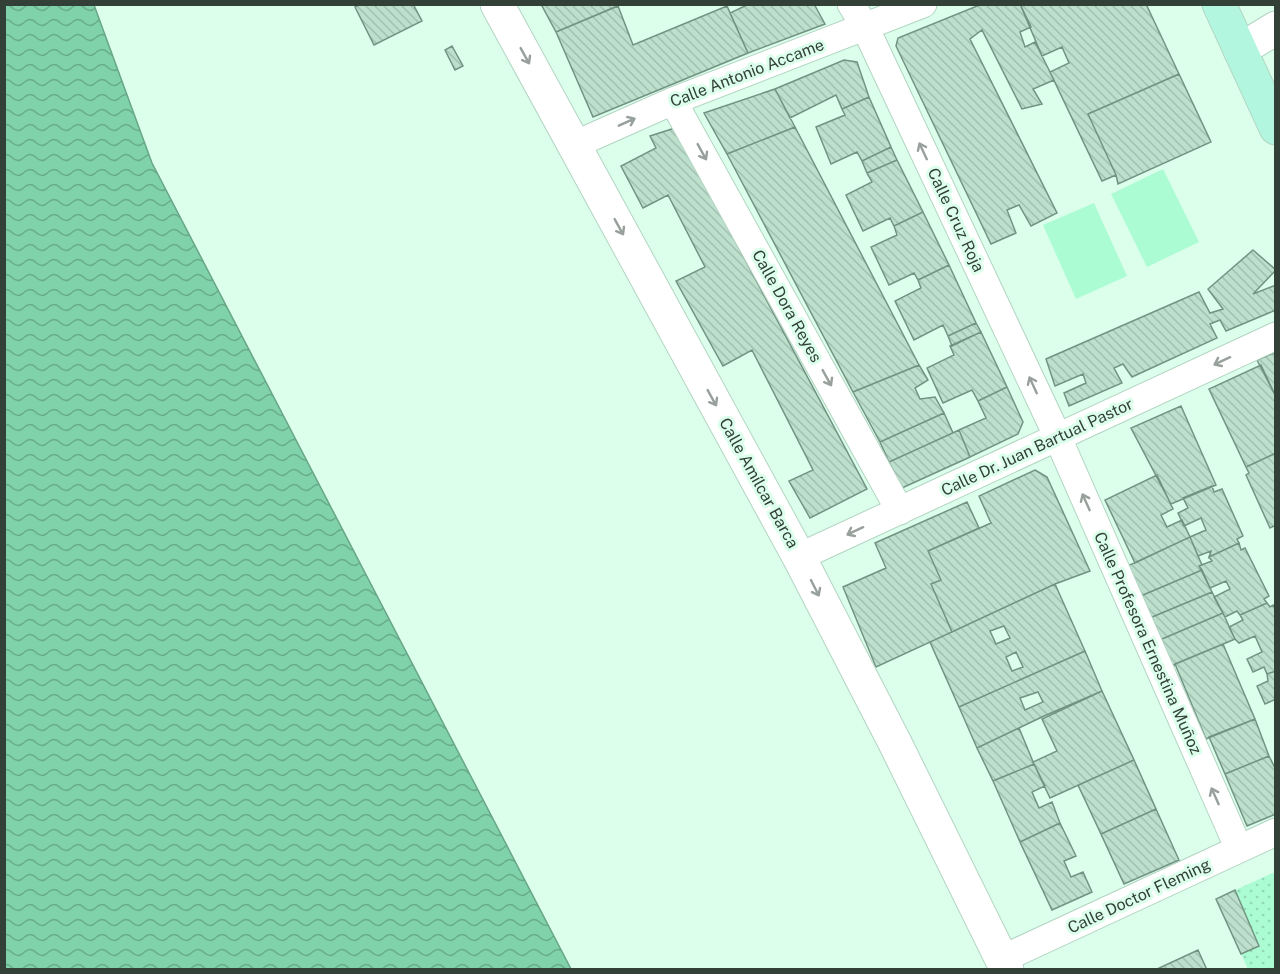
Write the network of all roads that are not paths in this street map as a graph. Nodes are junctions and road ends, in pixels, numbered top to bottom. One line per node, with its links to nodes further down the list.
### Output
1 (497, 4): 9 (street, Calle Amílcar Barca, one-way to 9)
2 (923, 4): 4 (street, Calle Antonio Accame)
3 (1219, 4): 6 (main road)
4 (858, 16): 7 (street, Calle Antonio Accame); 11 (street, Calle Cruz Roja, one-way to 4)
5 (1275, 28): 6 (street)
6 (1240, 50): 8 (main road)
7 (673, 101): 9 (street, Calle Antonio Accame, one-way to 7); 12 (street, Calle Dora Reyes, one-way to 12)
8 (1275, 128)
9 (574, 145): 13 (street, Calle Amílcar Barca, one-way to 13)
10 (1275, 336): 11 (street, Calle Dr. Juan Bartual Pastor, one-way to 11)
11 (1057, 438): 12 (street, Calle Dr. Juan Bartual Pastor); 15 (street, Calle Profesora Ernestina Muñoz, one-way to 11)
12 (900, 511): 13 (street, Calle Dr. Juan Bartual Pastor, one-way to 13)
13 (799, 557): 16 (street, Calle Amílcar Barca, one-way to 16)
14 (1275, 832): 15 (street, Calle Doctor Fleming)
15 (1239, 849): 16 (street, Calle Doctor Fleming)
16 (1004, 964)

